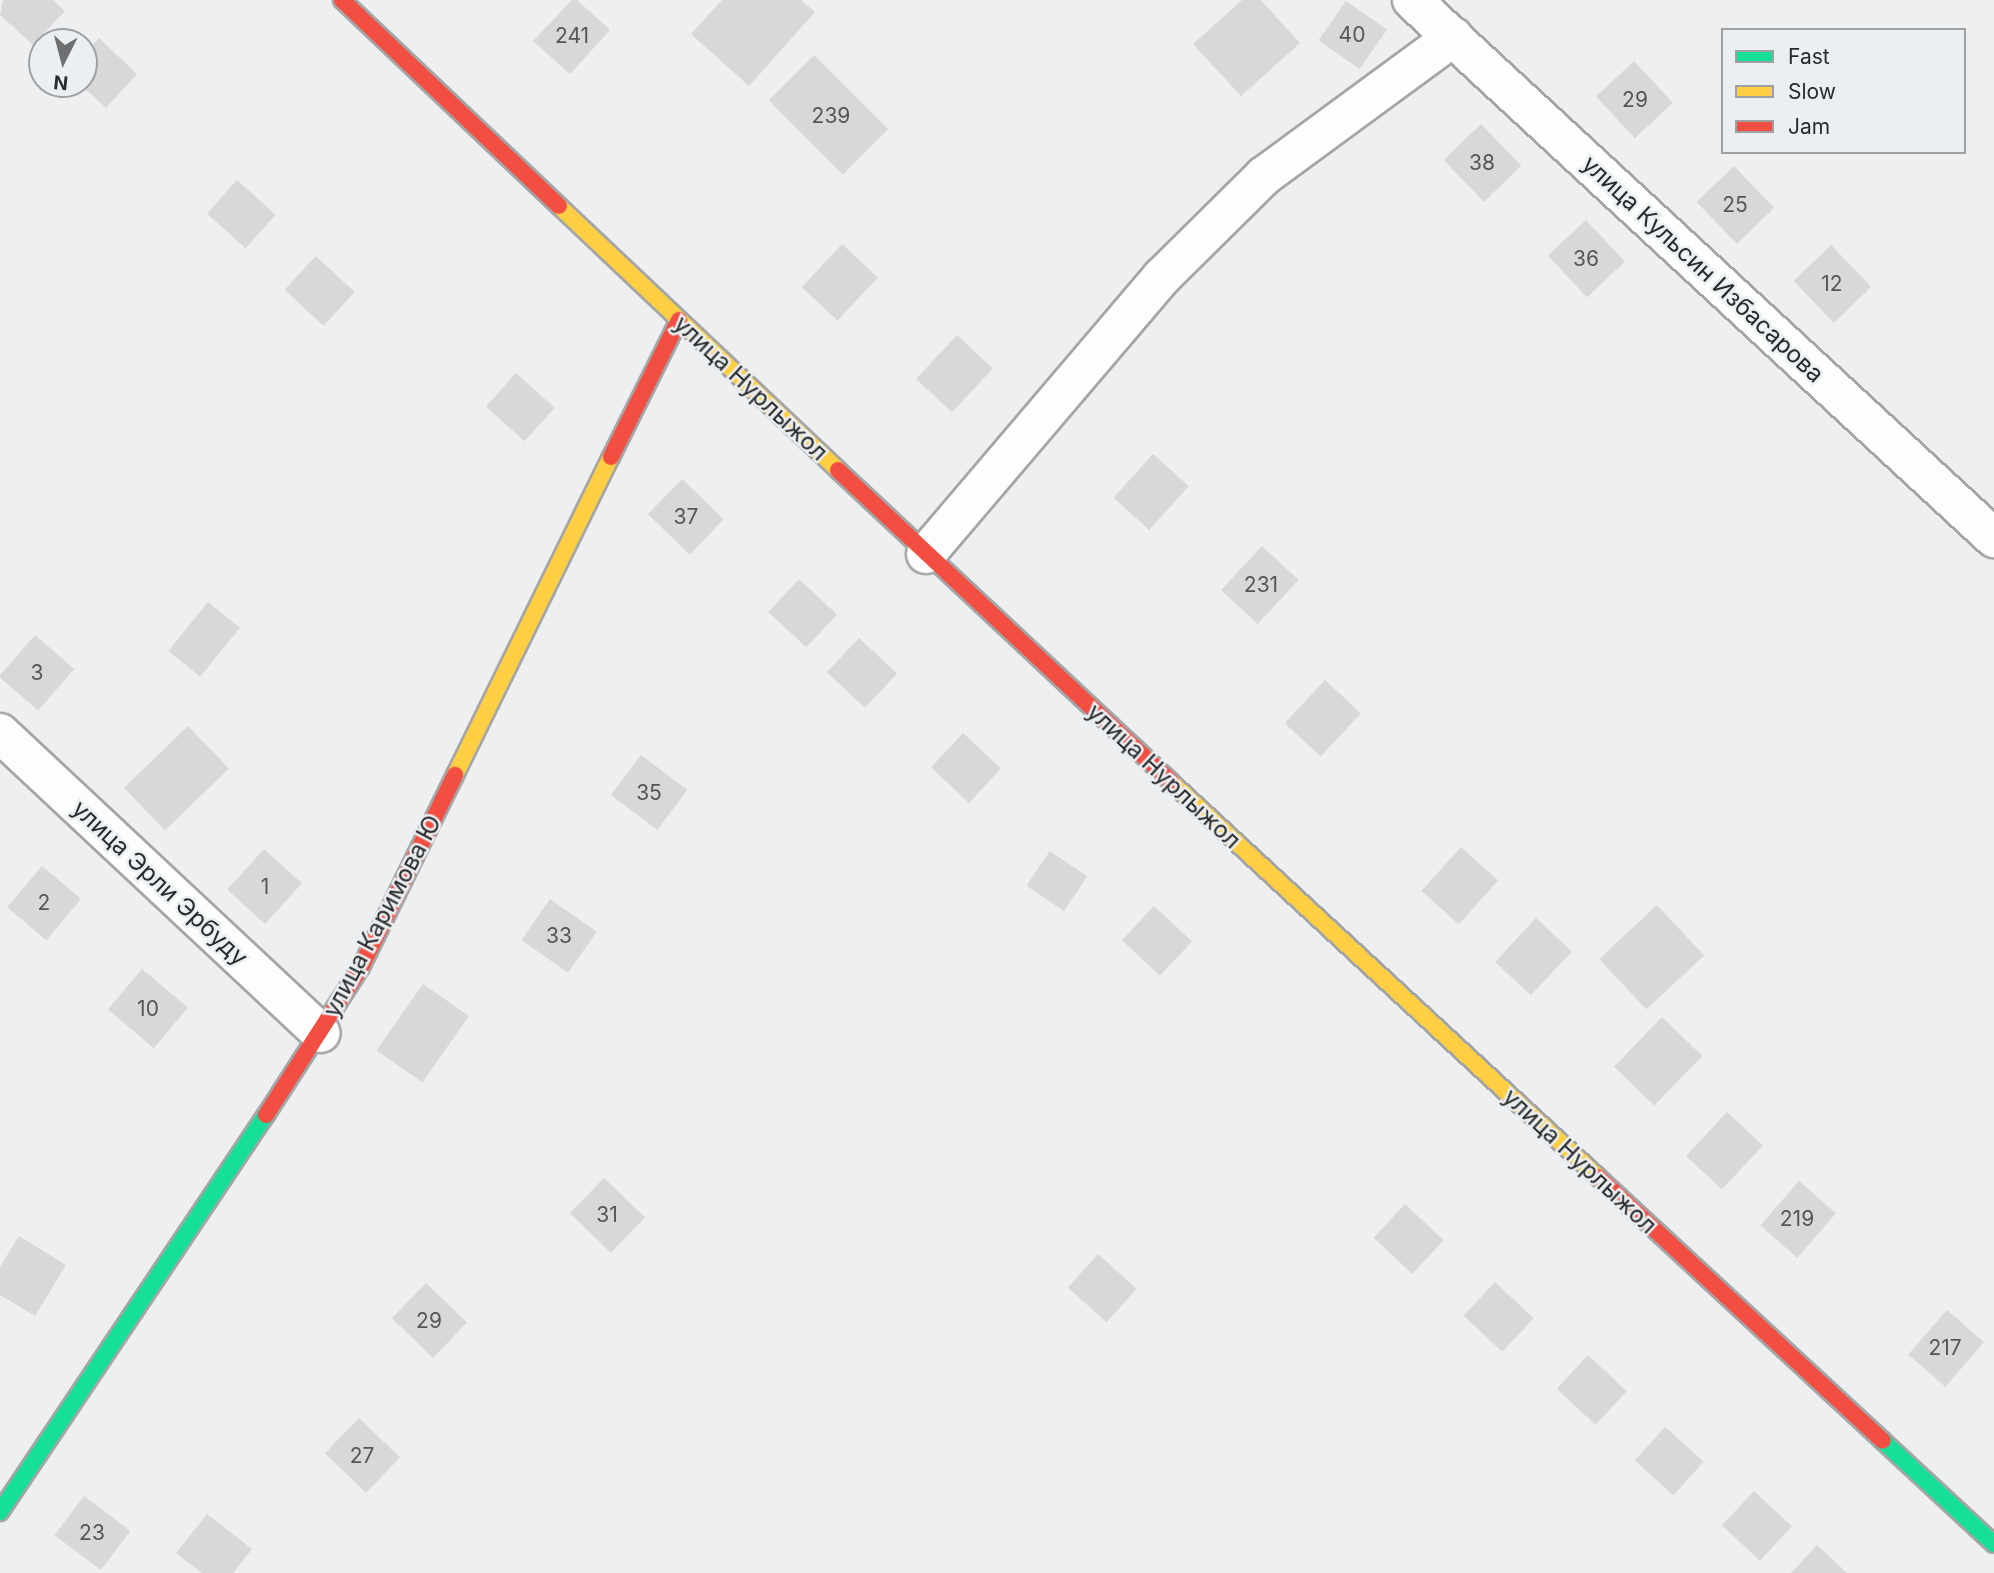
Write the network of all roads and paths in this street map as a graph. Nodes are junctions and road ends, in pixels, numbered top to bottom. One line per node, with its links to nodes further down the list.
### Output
1 (342, 0): 4 (street, улица Нурлыжол)
2 (1412, 0): 3 (street, улица Кульсин Избасарова)
3 (1453, 37): 5 (street, улица Кульсин Избасарова); 6 (street)
4 (679, 320): 6 (street, улица Нурлыжол); 8 (street, улица Каримова Ю)
5 (1994, 538)
6 (926, 554): 10 (street, улица Нурлыжол)
7 (0, 733): 8 (street, улица Эрли Эрбуду)
8 (321, 1033): 9 (street, улица Каримова Ю)
9 (0, 1511)
10 (1994, 1544)

